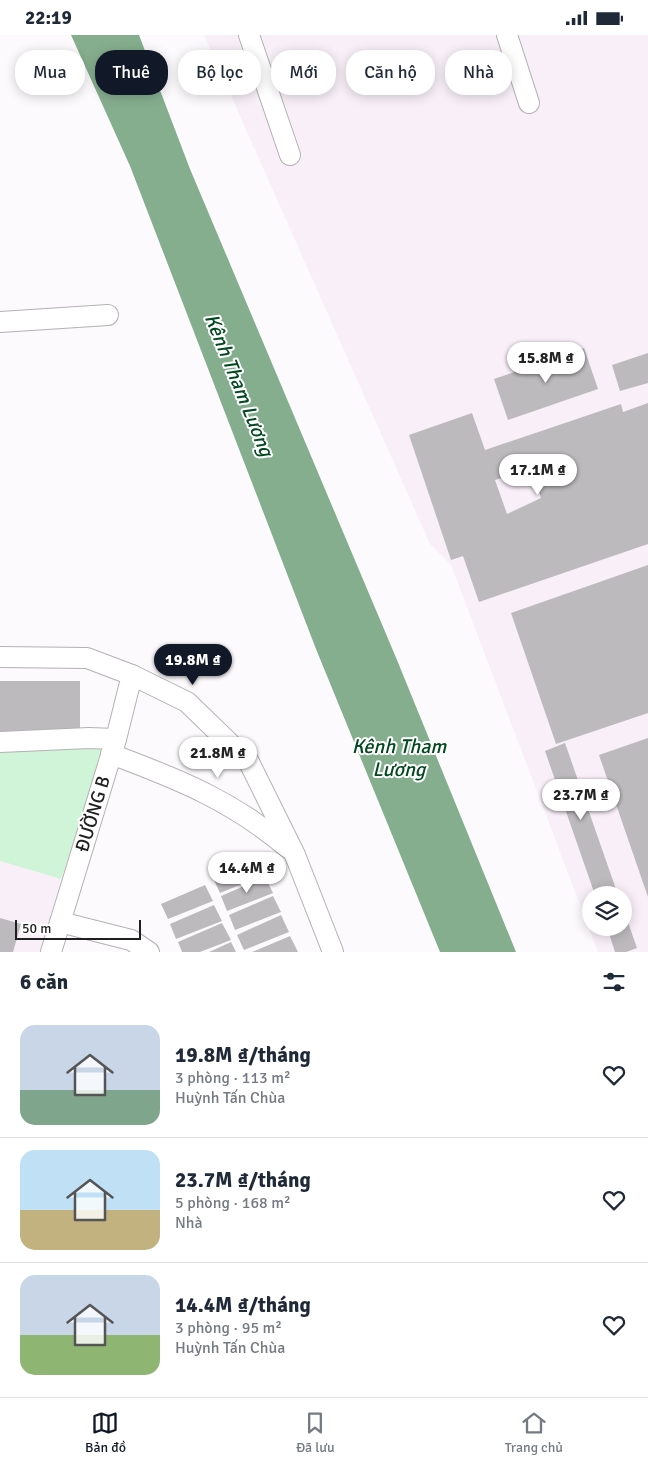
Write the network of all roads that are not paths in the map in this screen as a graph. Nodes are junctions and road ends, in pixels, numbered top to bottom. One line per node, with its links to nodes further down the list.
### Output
1 (249, 35): 4 (street)
2 (508, 35): 3 (street)
3 (529, 103)
4 (290, 155)
5 (108, 315): 6 (street)
6 (0, 322)
7 (0, 657): 8 (street)
8 (132, 675): 10 (street, ĐƯỜNG B); 11 (street)
9 (0, 741): 10 (street)
10 (114, 747): 11 (street); 12 (street, ĐƯỜNG B)
11 (295, 855): 15 (street)
12 (60, 922): 13 (street, ĐƯỜNG B); 14 (street)
13 (51, 952)
14 (149, 952)
15 (332, 952)

